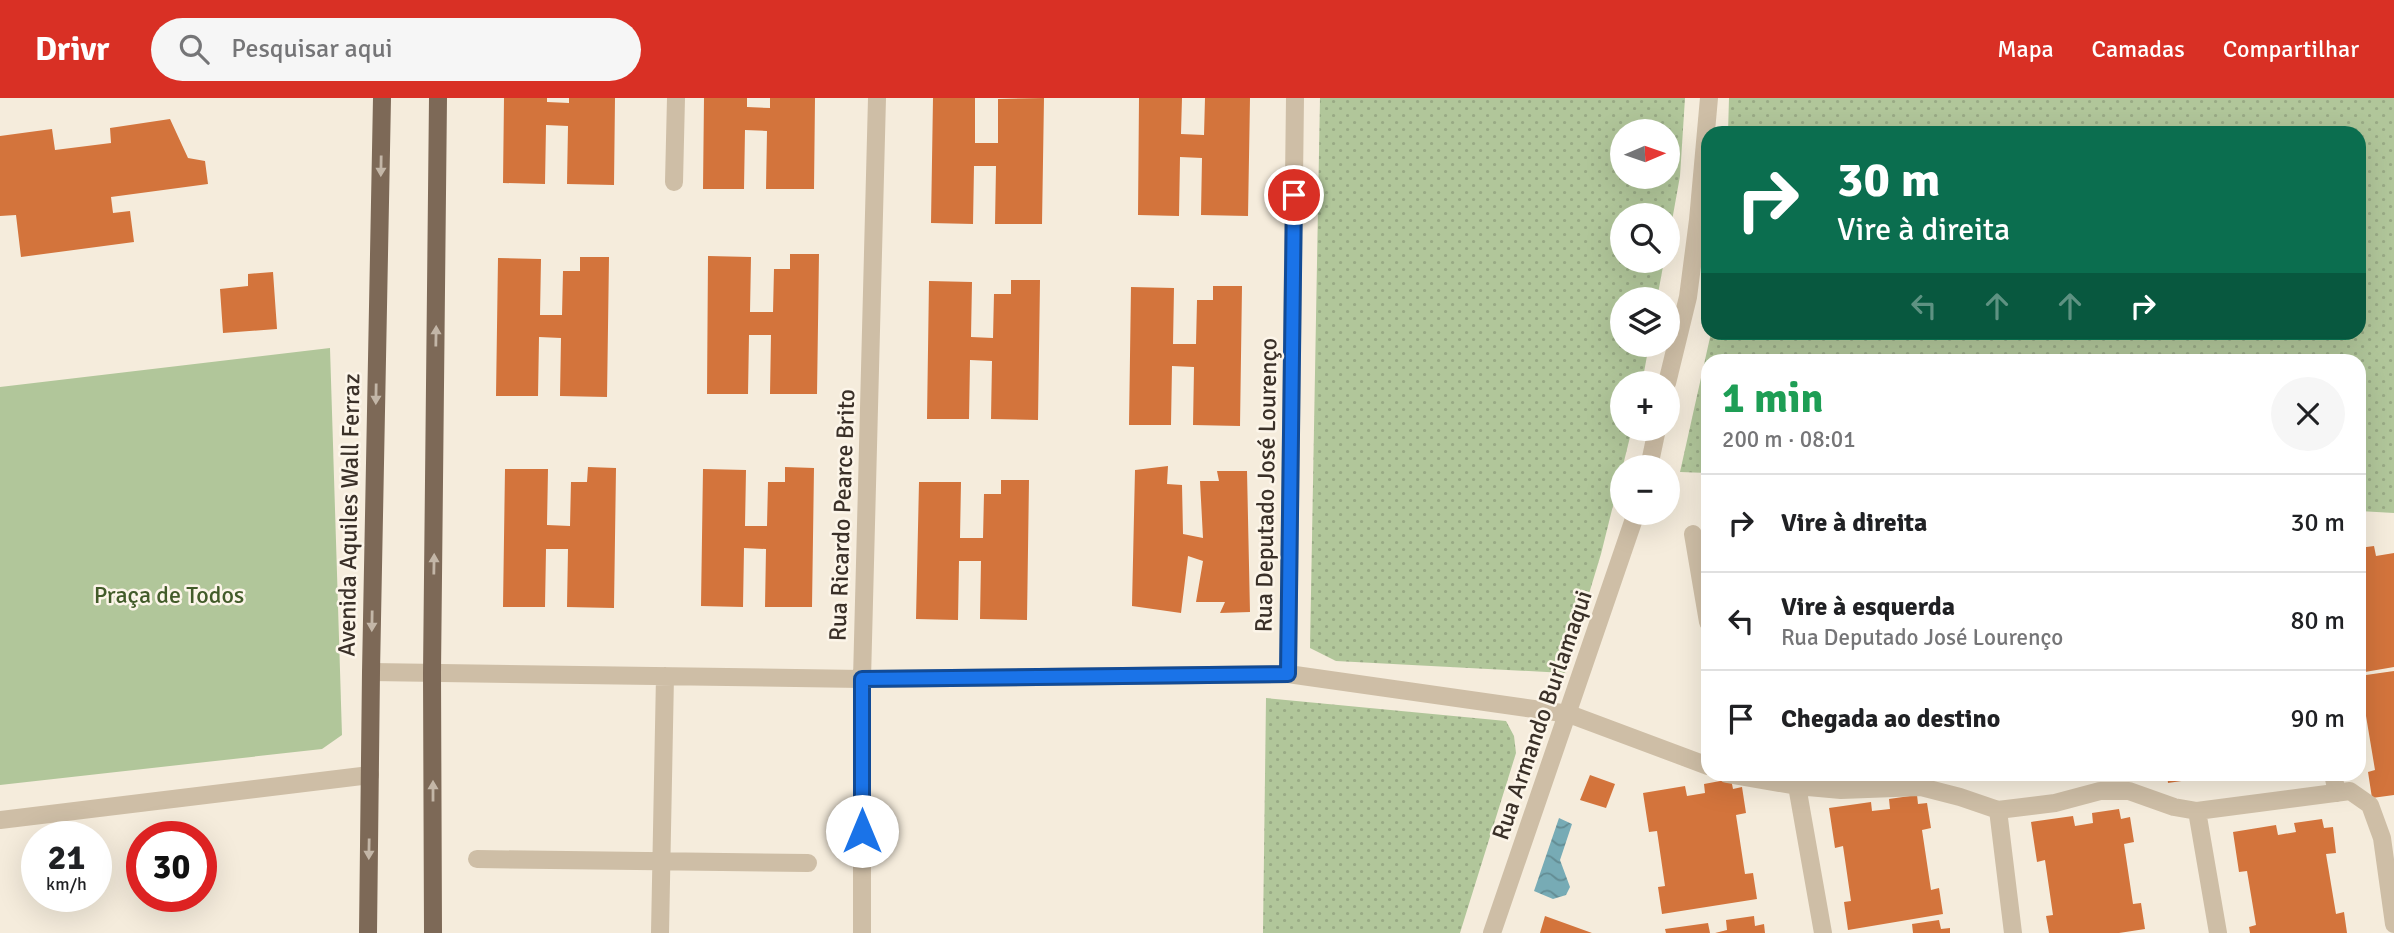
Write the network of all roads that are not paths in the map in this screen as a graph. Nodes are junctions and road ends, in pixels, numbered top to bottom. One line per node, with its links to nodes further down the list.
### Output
1 (382, 98): 14 (main road, Avenida Aquiles Wall Ferraz, one-way to 14)
2 (438, 98): 15 (main road, one-way to 2)
3 (676, 98): 8 (street)
4 (877, 98): 18 (street, Rua Ricardo Pearce Brito)
5 (1295, 98): 16 (street, Rua Deputado José Lourenço)
6 (1709, 98): 7 (street)
7 (1707, 126)
8 (674, 182)
9 (1701, 196): 10 (street)
10 (1670, 371)
11 (1632, 525): 19 (street, Rua Armando Burlamaqui)
12 (1693, 534): 13 (street)
13 (1701, 581)
14 (371, 672): 15 (street); 21 (main road, Avenida Aquiles Wall Ferraz)
15 (432, 673): 17 (street); 37 (main road, one-way to 15)
16 (1288, 674): 18 (street); 19 (street)
17 (666, 676): 18 (street); 33 (street)
18 (862, 679): 39 (street, Rua Ricardo Pearce Brito)
19 (1569, 714): 20 (street); 40 (street, Rua Armando Burlamaqui)
20 (1701, 763)
21 (370, 775): 31 (street); 36 (main road, Avenida Aquiles Wall Ferraz, one-way to 36)
22 (1770, 781): 27 (street)
23 (1912, 781): 27 (street)
24 (1922, 781): 29 (street)
25 (2334, 781): 28 (street)
26 (2128, 782): 29 (street); 30 (street)
27 (1797, 786): 41 (street)
28 (2337, 793): 30 (street); 35 (street)
29 (1998, 810): 42 (street)
30 (2197, 811): 43 (street)
31 (0, 820)
32 (477, 859): 33 (street)
33 (662, 861): 34 (street); 38 (street)
34 (808, 863)
35 (2394, 924)
36 (368, 933)
37 (433, 933)
38 (660, 933)
39 (862, 933)
40 (1492, 933)
41 (1823, 933)
42 (2013, 933)
43 (2218, 933)

